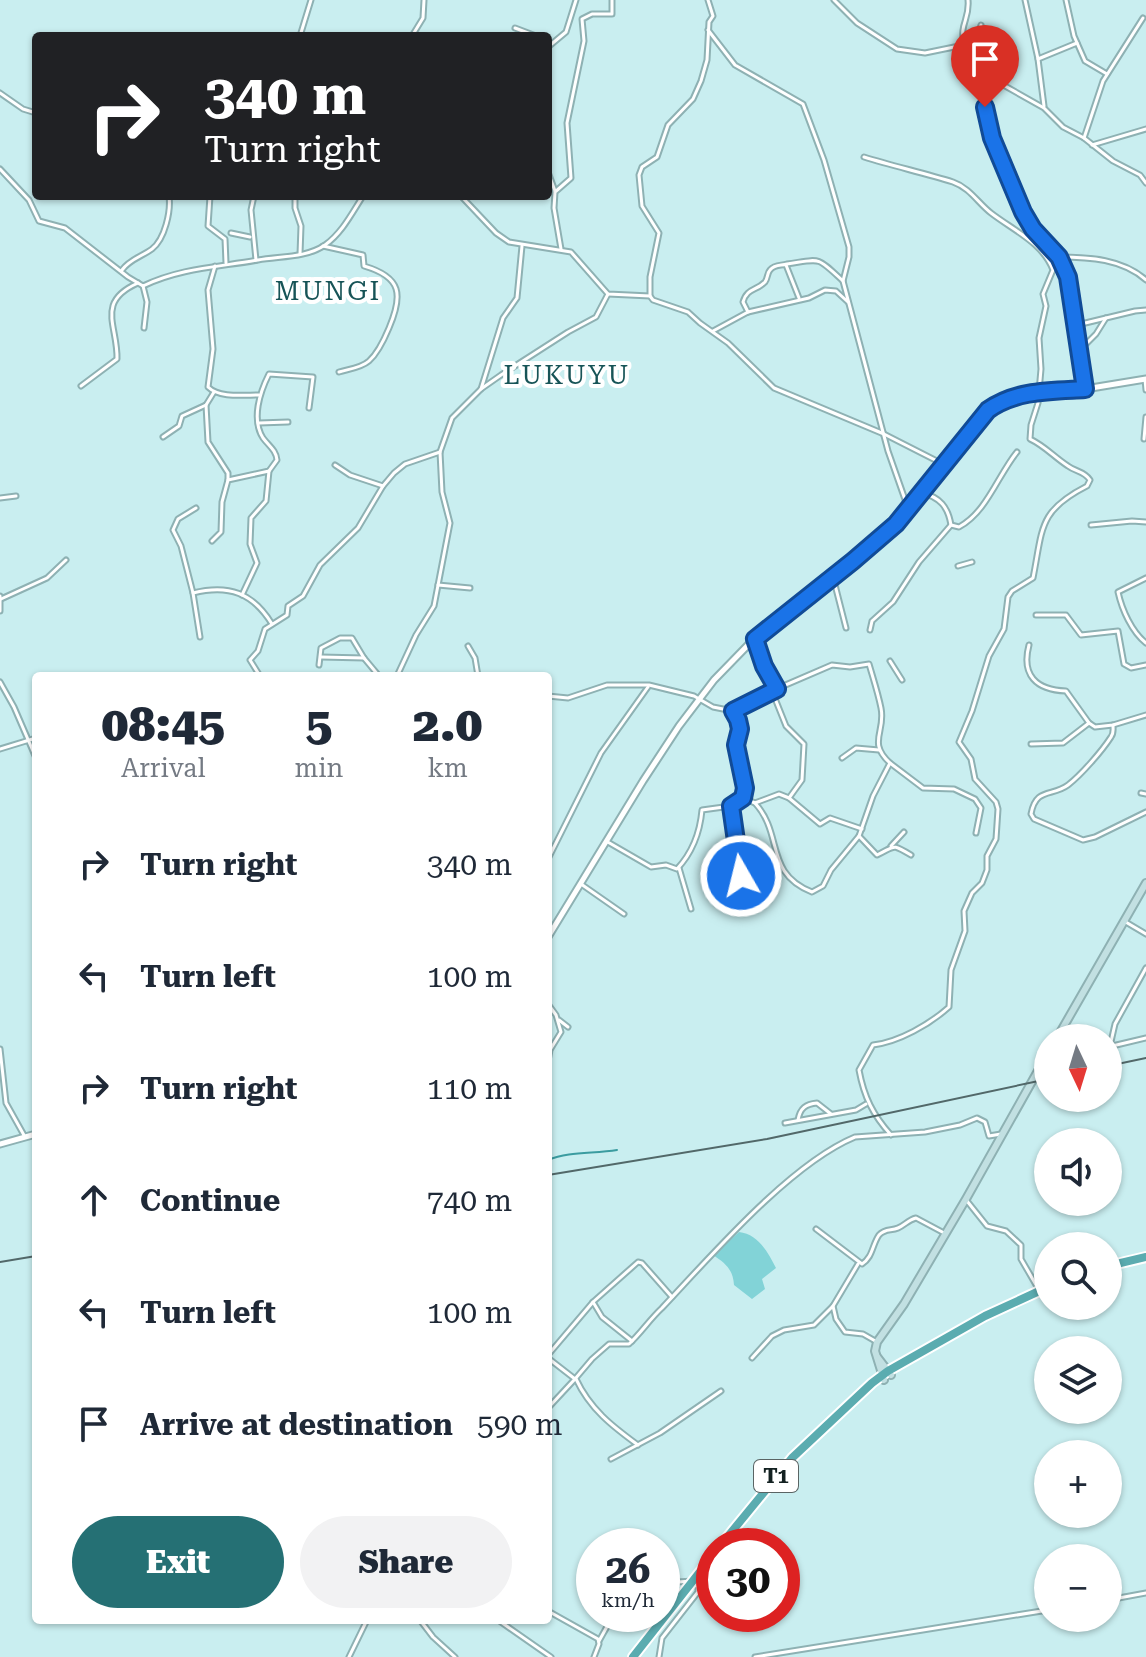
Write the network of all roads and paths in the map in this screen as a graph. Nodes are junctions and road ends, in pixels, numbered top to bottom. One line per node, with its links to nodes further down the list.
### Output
1 (311, 0): 14 (street)
2 (424, 0): 15 (street)
3 (576, 0): 18 (street)
4 (612, 0): 34 (street)
5 (708, 0): 13 (street)
6 (834, 0): 19 (street)
7 (968, 0): 19 (street)
8 (1066, 0): 17 (street)
9 (1027, 1): 21 (street)
10 (1143, 18): 22 (street)
11 (981, 25): 20 (street)
12 (515, 28): 16 (street)
13 (708, 30): 54 (street); 58 (street)
14 (301, 32)
15 (414, 32)
16 (526, 32)
17 (1077, 43): 21 (street); 22 (street)
18 (552, 44)
19 (964, 45): 20 (street)
20 (968, 50): 23 (street)
21 (1038, 59): 25 (street)
22 (1107, 74): 28 (street)
23 (999, 83): 25 (street); 47 (street)
24 (0, 93): 26 (street)
25 (1044, 108): 28 (street)
26 (32, 112)
27 (1146, 129): 29 (street)
28 (1084, 138): 29 (street)
29 (1091, 145): 33 (street)
30 (864, 157): 184 (street)
31 (0, 169): 52 (street)
32 (552, 183): 34 (street)
33 (1146, 183)
34 (555, 192): 45 (street)
35 (169, 200): 52 (street)
36 (210, 200): 49 (street)
37 (253, 200): 42 (street)
38 (295, 200): 46 (street)
39 (360, 200): 44 (street)
40 (465, 200): 43 (street)
41 (231, 233): 42 (street)
42 (252, 237): 48 (street)
43 (522, 245): 45 (street); 71 (street)
44 (323, 246): 46 (street); 68 (street)
45 (561, 249): 57 (street)
46 (300, 254): 48 (street)
47 (1059, 257): 53 (street); 64 (street)
48 (256, 260): 49 (street)
49 (226, 264): 51 (street)
50 (786, 265): 54 (street); 59 (street); 62 (street)
51 (215, 266): 56 (street); 74 (street)
52 (121, 271): 55 (street)
53 (1146, 280)
54 (843, 281): 60 (street)
55 (138, 283): 56 (street); 70 (street)
56 (143, 286): 65 (street)
57 (608, 294): 58 (street); 71 (street)
58 (650, 296): 66 (street)
59 (800, 299): 60 (street); 62 (street)
60 (848, 302): 81 (street)
61 (1146, 310): 63 (street)
62 (748, 312): 66 (street)
63 (1106, 318): 64 (street); 67 (street)
64 (1077, 325): 67 (street)
65 (144, 328)
66 (713, 331): 81 (street)
67 (1080, 350): 72 (street)
68 (339, 372)
69 (1146, 379): 72 (street); 73 (street)
70 (81, 386)
71 (481, 389): 84 (street)
72 (1085, 389): 86 (street, bridge)
73 (1146, 390)
74 (214, 392): 75 (street); 76 (street)
75 (259, 395): 77 (street); 80 (street)
76 (206, 405): 82 (street); 89 (street)
77 (309, 408)
78 (1146, 417): 83 (street)
79 (288, 422): 80 (street)
80 (259, 423): 88 (street)
81 (884, 434): 86 (street); 97 (street)
82 (163, 437)
83 (1144, 439)
84 (440, 452): 91 (street); 107 (street)
85 (1017, 452): 99 (street)
86 (943, 464): 90 (street)
87 (335, 465): 91 (street)
88 (269, 471): 89 (street); 110 (street)
89 (228, 480): 101 (street)
90 (928, 485): 92 (street); 94 (street)
91 (383, 486): 114 (street)
92 (922, 493): 94 (street); 97 (street)
93 (16, 496): 95 (street)
94 (935, 496): 99 (street)
95 (0, 498)
96 (196, 508): 109 (street)
97 (909, 510): 105 (street)
98 (1146, 522): 100 (street)
99 (951, 525): 116 (street)
100 (1091, 525)
101 (212, 541)
102 (66, 560): 111 (street)
103 (972, 562): 104 (street)
104 (958, 566)
105 (833, 577): 115 (street); 118 (street)
106 (1146, 578): 119 (street)
107 (438, 585): 108 (street); 129 (street)
108 (470, 588)
109 (193, 593): 110 (street); 117 (street)
110 (242, 595): 114 (street)
111 (1, 598): 112 (street)
112 (0, 611)
113 (1036, 615): 126 (street)
114 (272, 624): 127 (street)
115 (846, 628)
116 (870, 630)
117 (200, 637)
118 (755, 639): 134 (street); 136 (street)
119 (1146, 643)
120 (1029, 645): 139 (street)
121 (468, 646): 130 (street)
122 (321, 657): 123 (street); 123 (street); 125 (street)
123 (364, 658): 128 (street)
124 (890, 661): 131 (street)
125 (319, 665)
126 (1146, 665)
127 (257, 672)
128 (376, 672)
129 (399, 672)
130 (477, 672)
131 (902, 680)
132 (0, 682): 142 (street)
133 (648, 686): 135 (street); 136 (street); 160 (street)
134 (774, 690): 137 (street); 146 (street); 150 (street)
135 (552, 696)
136 (699, 699): 137 (street); 158 (street)
137 (733, 711): 149 (street)
138 (1146, 715): 140 (street)
139 (1089, 723): 140 (street); 143 (street)
140 (1113, 725): 153 (street)
141 (32, 740): 142 (street)
142 (29, 741): 144 (street); 145 (street)
143 (1031, 744)
144 (32, 748)
145 (0, 749)
146 (879, 750): 147 (street); 148 (street)
147 (842, 758)
148 (890, 763): 154 (street); 156 (street)
149 (743, 798): 151 (street); 152 (street)
150 (789, 798): 151 (street); 154 (street)
151 (755, 803): 157 (street)
152 (731, 806): 162 (street); 163 (street)
153 (1146, 812)
154 (862, 829): 157 (street)
155 (904, 832): 159 (street)
156 (976, 833)
157 (859, 836): 159 (street)
158 (606, 841): 162 (street); 165 (street)
159 (891, 846): 161 (street)
160 (552, 851)
161 (911, 855)
162 (679, 868): 166 (street)
163 (741, 876)
164 (1146, 883): 168 (main road)
165 (581, 884): 167 (street); 169 (street)
166 (691, 909)
167 (624, 914)
168 (1124, 921): 170 (street); 176 (main road)
169 (552, 931)
170 (1146, 934)
171 (1146, 968): 172 (street)
172 (1140, 979): 173 (street); 177 (street)
173 (1146, 984)
174 (552, 1010): 175 (street)
175 (559, 1020): 178 (street); 181 (street)
176 (1065, 1024)
177 (1115, 1024)
178 (568, 1027)
179 (1146, 1038): 180 (street)
180 (1122, 1044)
181 (552, 1047)
182 (0, 1049): 191 (street)
183 (1034, 1079): 188 (main road)
184 (868, 1104): 185 (street); 190 (street)
185 (831, 1114): 186 (street); 186 (street)
186 (798, 1120): 187 (street)
187 (785, 1123)
188 (1005, 1133): 190 (street); 193 (main road)
189 (32, 1135): 191 (street)
190 (891, 1135): 201 (street)
191 (25, 1137): 192 (street)
192 (0, 1144)
193 (966, 1199): 195 (main road); 199 (street)
194 (816, 1229): 198 (street)
195 (946, 1234): 198 (street); 205 (main road)
196 (1146, 1257): 197 (highway)
197 (1122, 1263)
198 (859, 1264): 203 (street)
199 (1034, 1277)
200 (1034, 1293): 209 (highway, T1)
201 (672, 1297): 202 (street); 204 (street)
202 (593, 1302): 204 (street); 206 (street)
203 (833, 1306): 205 (street); 207 (street)
204 (632, 1341): 210 (street)
205 (877, 1342): 209 (main road)
206 (552, 1352)
207 (752, 1358)
208 (552, 1361): 210 (street)
209 (886, 1375): 215 (highway, T1)
210 (576, 1379): 212 (street); 213 (street)
211 (721, 1391): 213 (street)
212 (552, 1404)
213 (638, 1445): 214 (street)
214 (611, 1459)
215 (735, 1528)
216 (696, 1577): 217 (highway)
217 (693, 1581): 218 (street); 232 (highway); 233 (street)
218 (680, 1582)
219 (1146, 1593): 220 (street)
220 (1122, 1597)
221 (1034, 1612): 234 (street)
222 (552, 1613): 227 (street)
223 (365, 1624): 228 (street)
224 (423, 1624): 229 (street)
225 (504, 1624): 230 (street)
226 (604, 1632): 227 (street)
227 (599, 1641): 231 (street)
228 (349, 1657)
229 (455, 1657)
230 (551, 1657)
231 (594, 1657)
232 (633, 1657)
233 (659, 1657)
234 (755, 1657)

